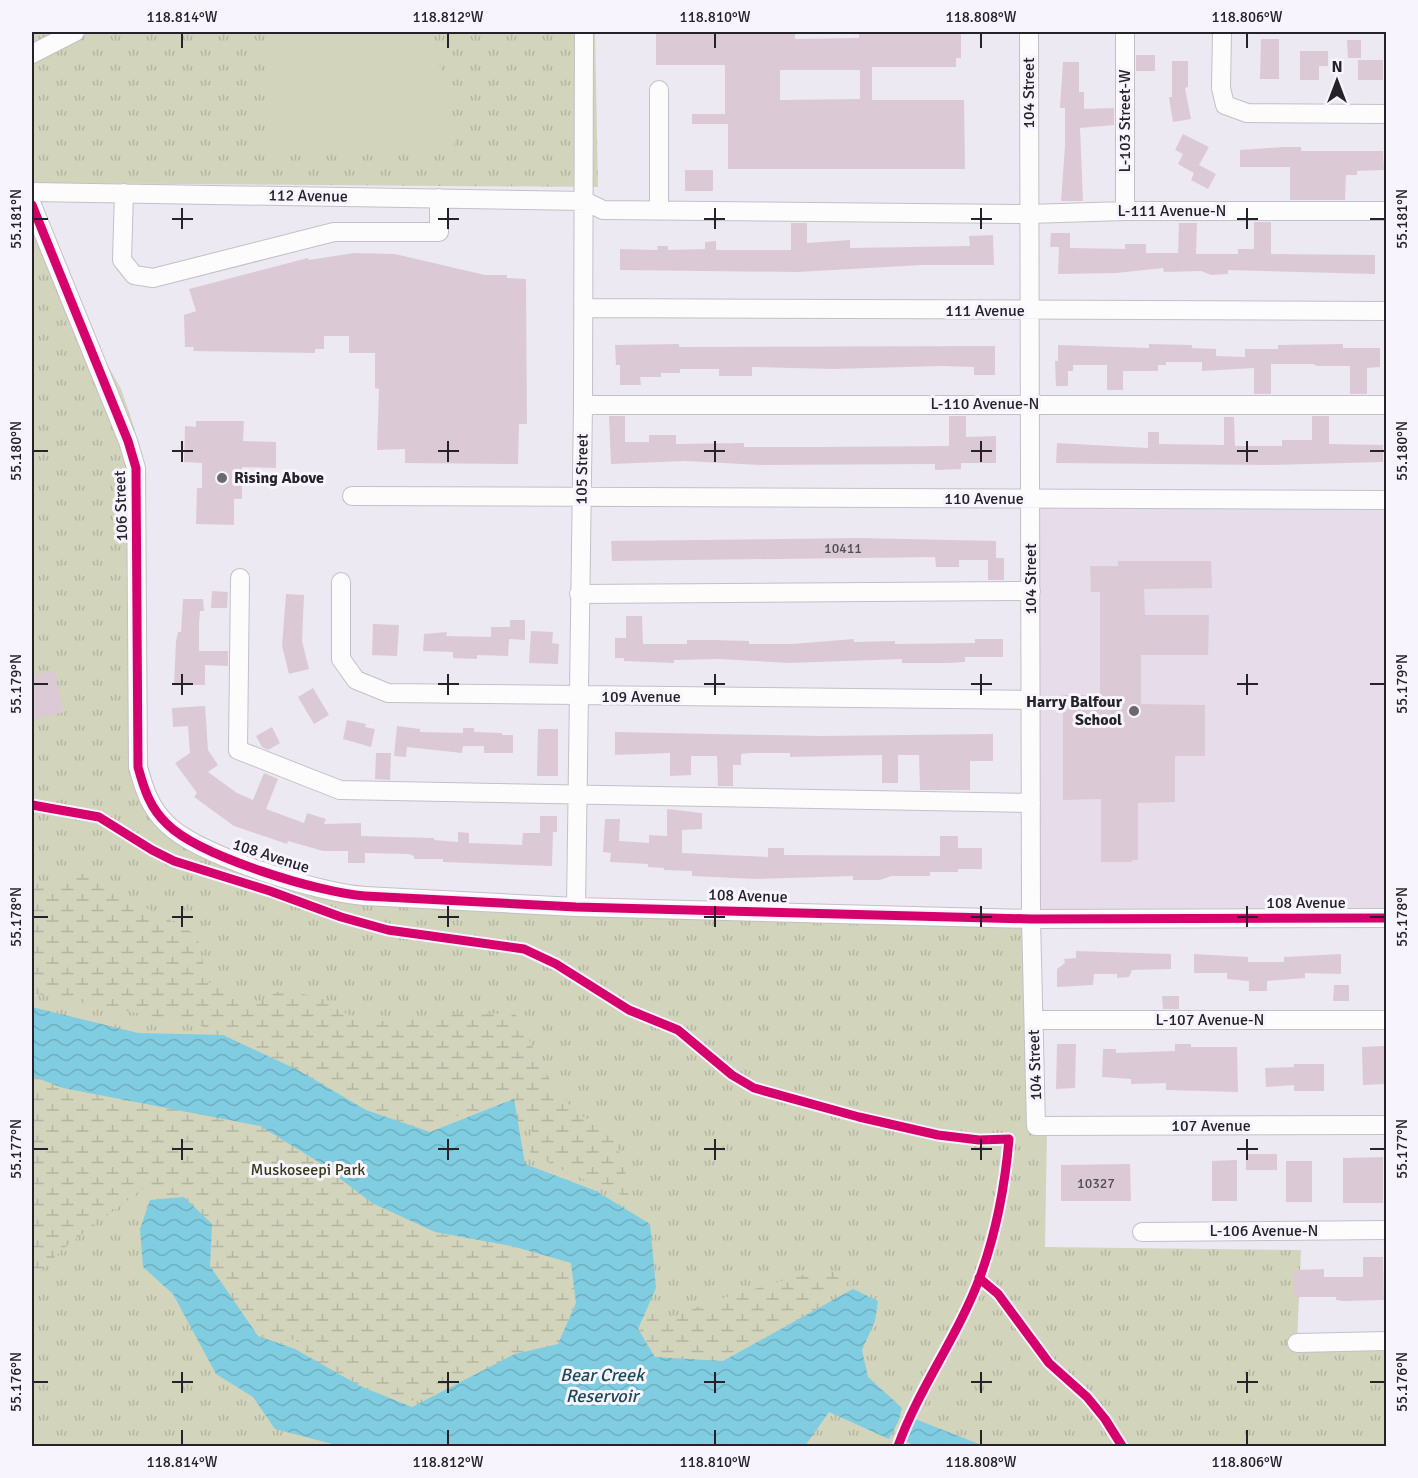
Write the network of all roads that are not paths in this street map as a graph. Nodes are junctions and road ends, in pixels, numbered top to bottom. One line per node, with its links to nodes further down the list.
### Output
1 (75, 32): 6 (street)
2 (584, 32): 12 (street, 105 Street)
3 (1029, 32): 17 (street, 104 Street)
4 (1125, 32): 15 (street, L-103 Street-W)
5 (1221, 32): 8 (street)
6 (32, 54)
7 (659, 90): 14 (street)
8 (1386, 114)
9 (32, 192): 10 (street, 112 Avenue)
10 (124, 193): 11 (street, 112 Avenue); 11 (street)
11 (439, 198): 12 (street, 112 Avenue)
12 (585, 201): 14 (street, 112 Avenue); 18 (street, 105 Street)
13 (32, 205): 34 (street, 106 Street)
14 (659, 210): 17 (street, L-111 Avenue-N)
15 (1125, 211): 16 (street, L-111 Avenue-N); 17 (street, L-111 Avenue-N)
16 (1386, 211)
17 (1029, 214): 19 (street, 104 Street)
18 (584, 308): 19 (street, 111 Avenue); 22 (street, 105 Street)
19 (1030, 311): 20 (street, 111 Avenue); 21 (street, 104 Street)
20 (1386, 311)
21 (1030, 404): 22 (street, L-110 Avenue-N); 23 (street, L-110 Avenue-N); 26 (street, 104 Street)
22 (583, 405): 25 (street, 105 Street)
23 (1386, 405)
24 (352, 496): 25 (street, 110 Avenue)
25 (582, 498): 26 (street, 110 Avenue); 31 (street, 105 Street)
26 (1031, 499): 27 (street, 110 Avenue); 30 (street, 104 Street)
27 (1386, 500)
28 (240, 578): 35 (street)
29 (341, 582): 32 (street, 109 Avenue)
30 (1031, 591): 31 (street); 33 (street, 104 Street)
31 (579, 594): 32 (street, 105 Street)
32 (580, 697): 33 (street, 109 Avenue); 35 (street, 105 Street)
33 (1032, 700): 36 (street, 104 Street)
34 (144, 789): 37 (street, 108 Avenue)
35 (580, 795): 36 (street); 37 (street, 105 Street)
36 (1031, 803): 39 (street, 104 Street)
37 (576, 906): 39 (street, 108 Avenue)
38 (1386, 918): 39 (street, 108 Avenue)
39 (1031, 919): 40 (street, 104 Street)
40 (1034, 1020): 41 (street, L-107 Avenue-N); 43 (street, 104 Street)
41 (1386, 1020)
42 (1386, 1125): 43 (street, 107 Avenue)
43 (1036, 1126)
44 (1386, 1230): 45 (street, L-106 Avenue-N)
45 (1142, 1232)
46 (1386, 1341): 47 (street)
47 (1297, 1343)

